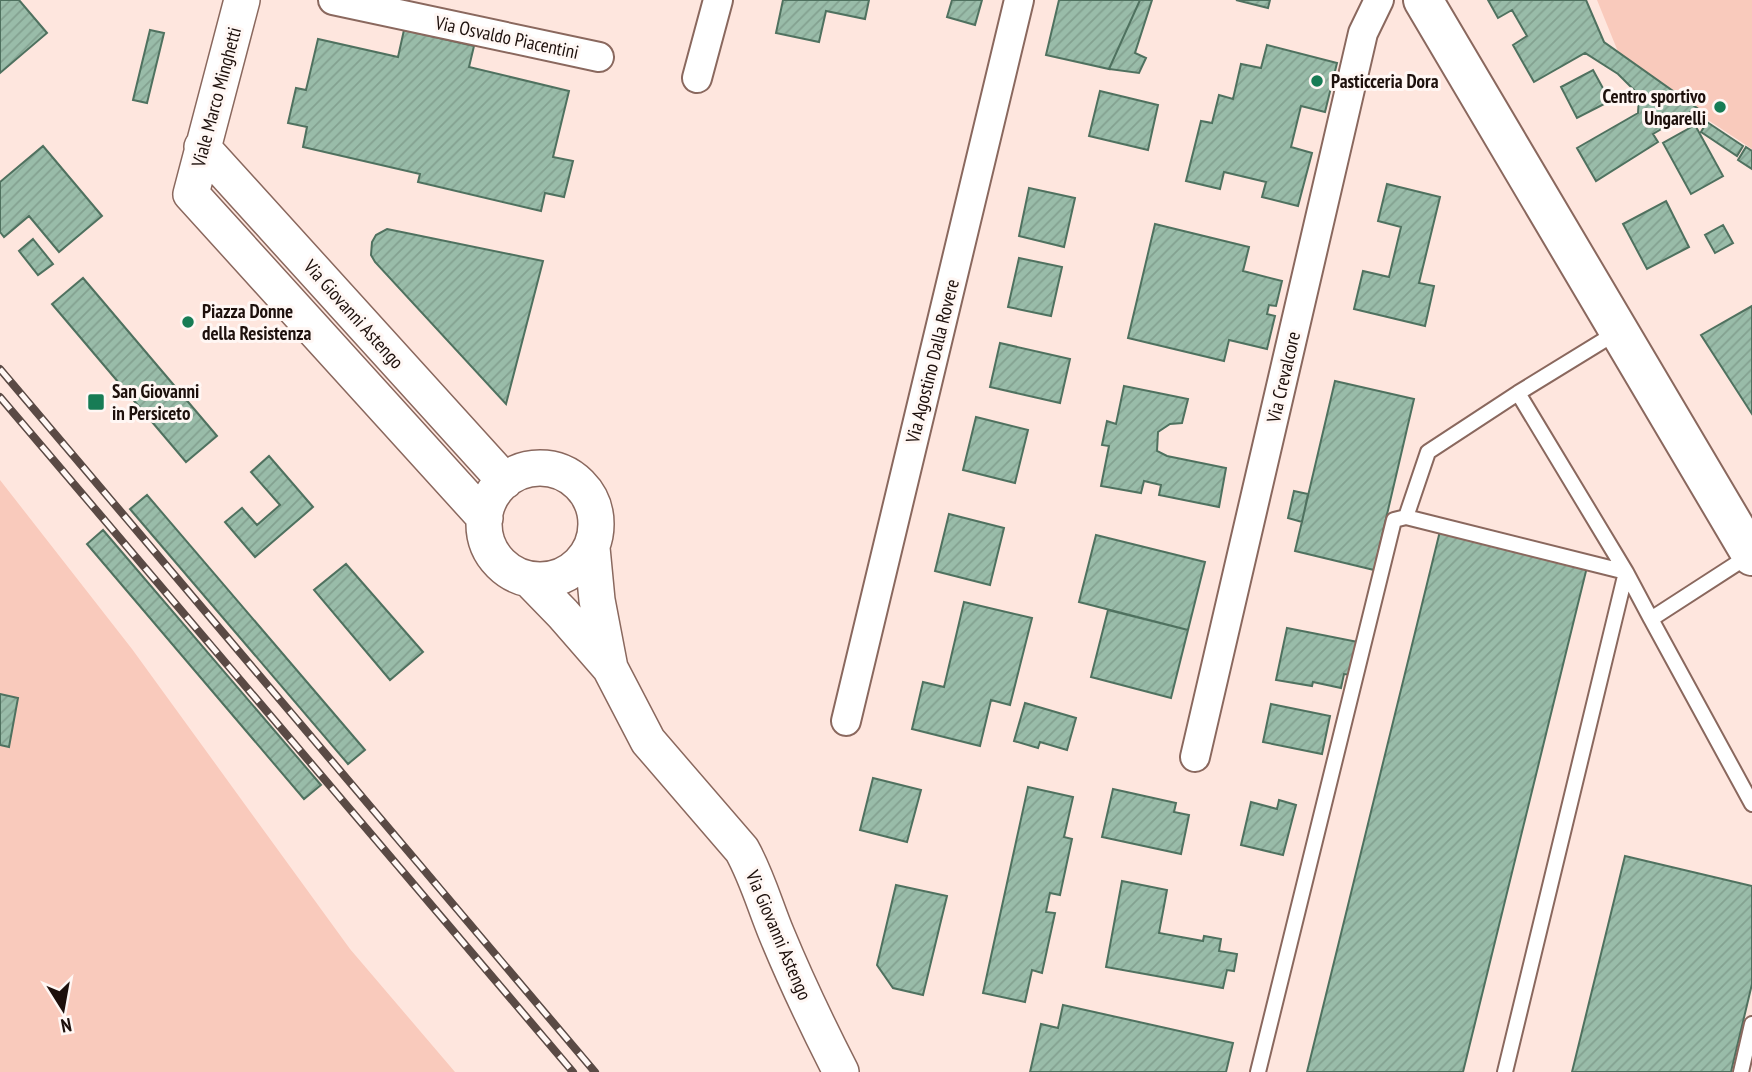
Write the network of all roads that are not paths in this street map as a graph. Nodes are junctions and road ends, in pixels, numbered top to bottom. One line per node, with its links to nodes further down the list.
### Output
1 (242, 0): 9 (street, Viale Marco Minghetti)
2 (333, 0): 7 (street, Via Osvaldo Piacentini)
3 (718, 0): 8 (street)
4 (1019, 0): 22 (street, Via Agostino Dalla Rovere)
5 (1379, 0): 23 (street, Via Crevalcore)
6 (1423, 0): 11 (main road)
7 (599, 57)
8 (697, 78)
9 (202, 147): 10 (street, Viale Marco Minghetti); 13 (street, Via Giovanni Astengo)
10 (191, 194): 15 (street, Via Giovanni Astengo)
11 (1619, 331): 12 (lane); 17 (main road)
12 (1518, 393): 14 (lane); 18 (lane)
13 (505, 481): 15 (street); 16 (street, Via Giovanni Astengo)
14 (1406, 517): 18 (lane); 27 (lane)
15 (485, 518): 19 (street, Via Giovanni Astengo)
16 (592, 548): 19 (street); 21 (street, Via Giovanni Astengo)
17 (1751, 555): 20 (lane)
18 (1626, 572): 20 (lane); 28 (lane)
19 (529, 579): 21 (street, Via Giovanni Astengo)
20 (1651, 619): 24 (lane)
21 (610, 668): 26 (street, Via Giovanni Astengo)
22 (846, 721)
23 (1195, 757)
24 (1752, 804)
25 (1752, 1024): 29 (lane)
26 (841, 1072)
27 (1258, 1072)
28 (1505, 1072)
29 (1741, 1072)

